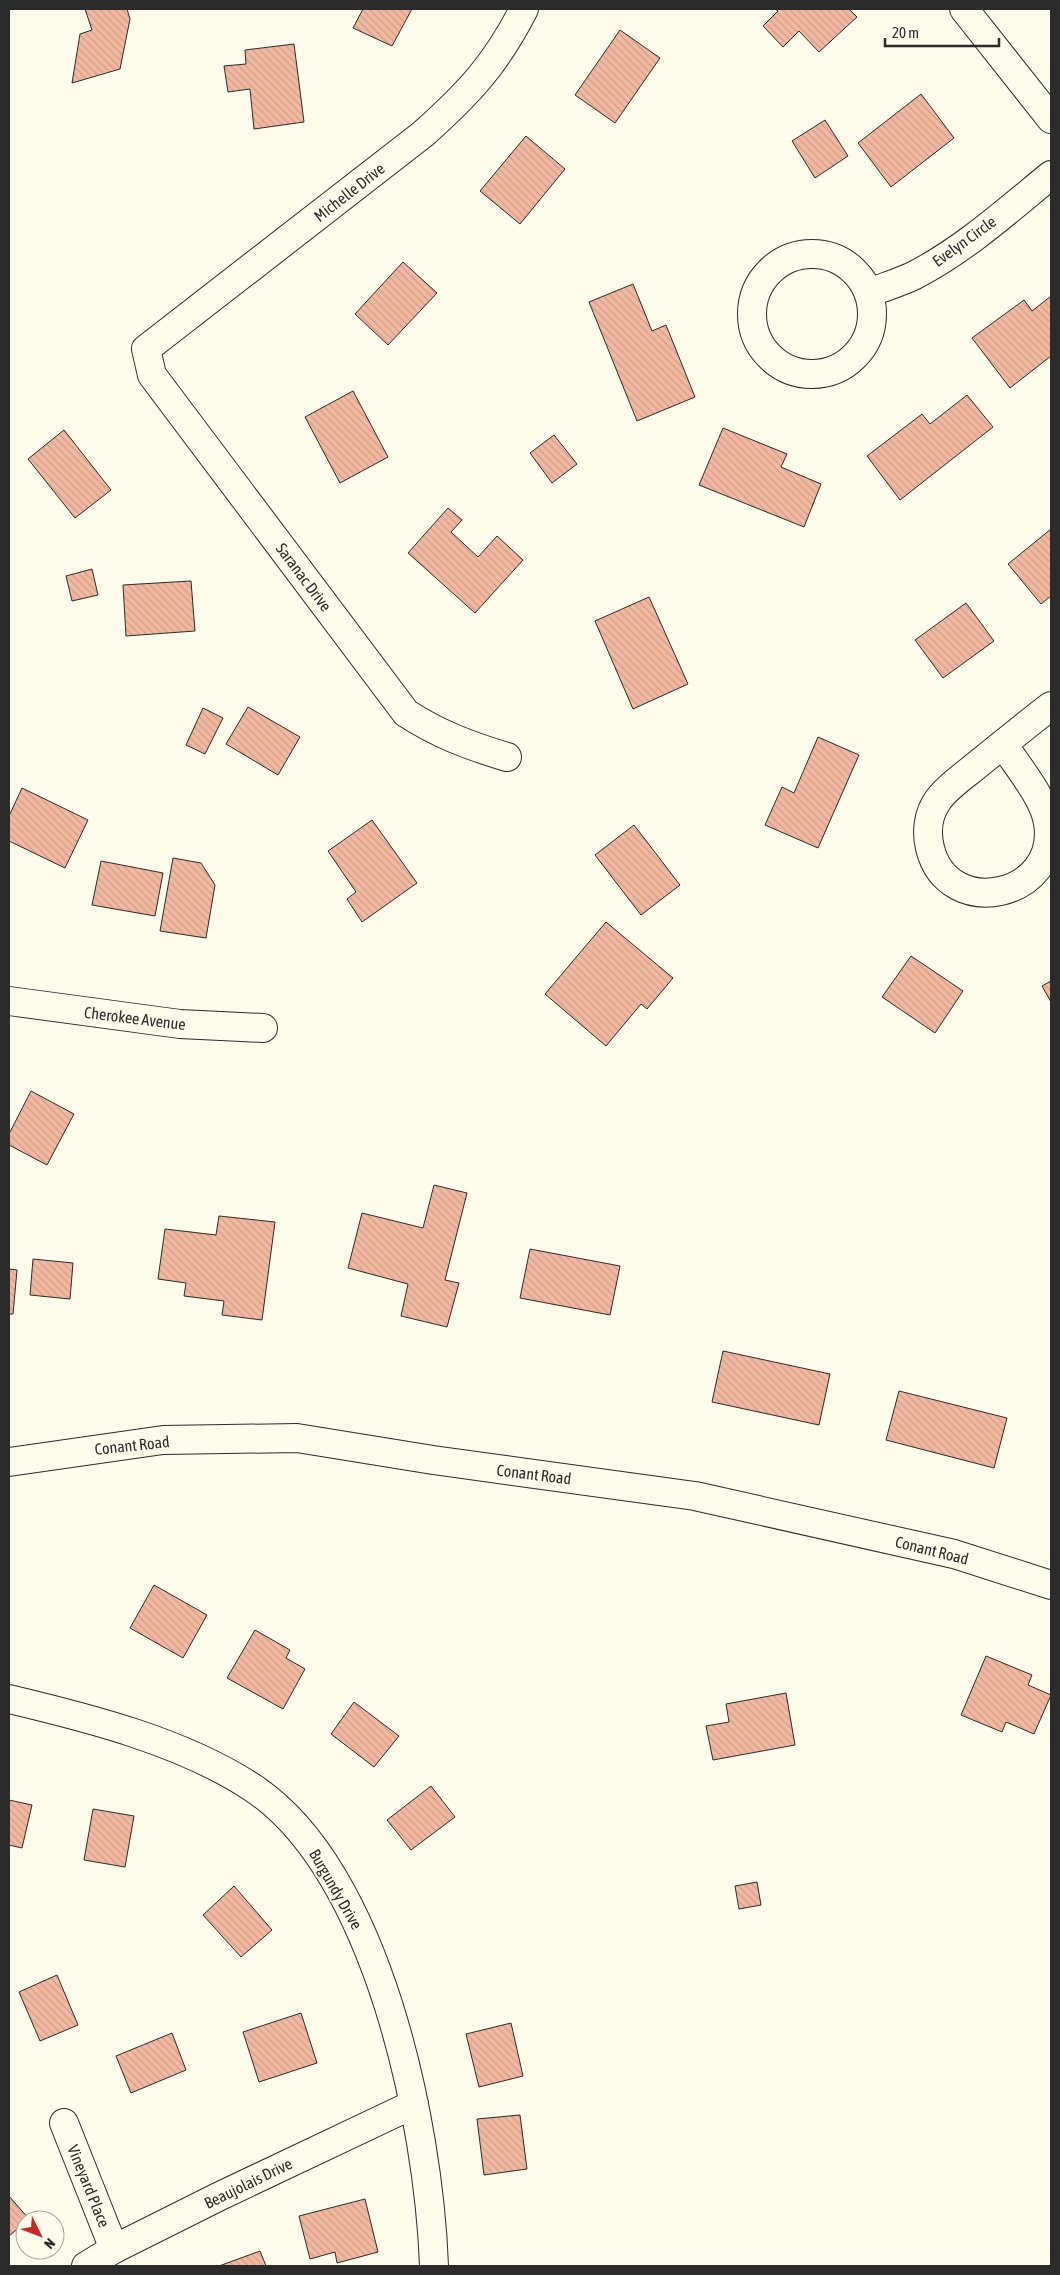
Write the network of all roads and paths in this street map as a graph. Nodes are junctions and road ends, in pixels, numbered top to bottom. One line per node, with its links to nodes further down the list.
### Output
1 (524, 9): 6 (street, Michelle Drive)
2 (964, 9): 3 (street)
3 (1051, 119)
4 (1051, 175): 5 (street, Evelyn Circle)
5 (868, 293): 5 (street)
6 (146, 348): 9 (street, Saranac Drive)
7 (1051, 706): 8 (street)
8 (1003, 744): 8 (street)
9 (507, 757)
10 (9, 1000): 11 (street, Cherokee Avenue)
11 (263, 1028)
12 (9, 1462): 13 (street, Conant Road)
13 (1051, 1585)
14 (9, 1699): 15 (street, Burgundy Drive)
15 (414, 2104): 17 (street, Beaujolais Drive); 19 (street, Burgundy Drive)
16 (64, 2123): 17 (street, Vineyard Place)
17 (114, 2249): 18 (street, Beaujolais Drive)
18 (86, 2266)
19 (434, 2266)

